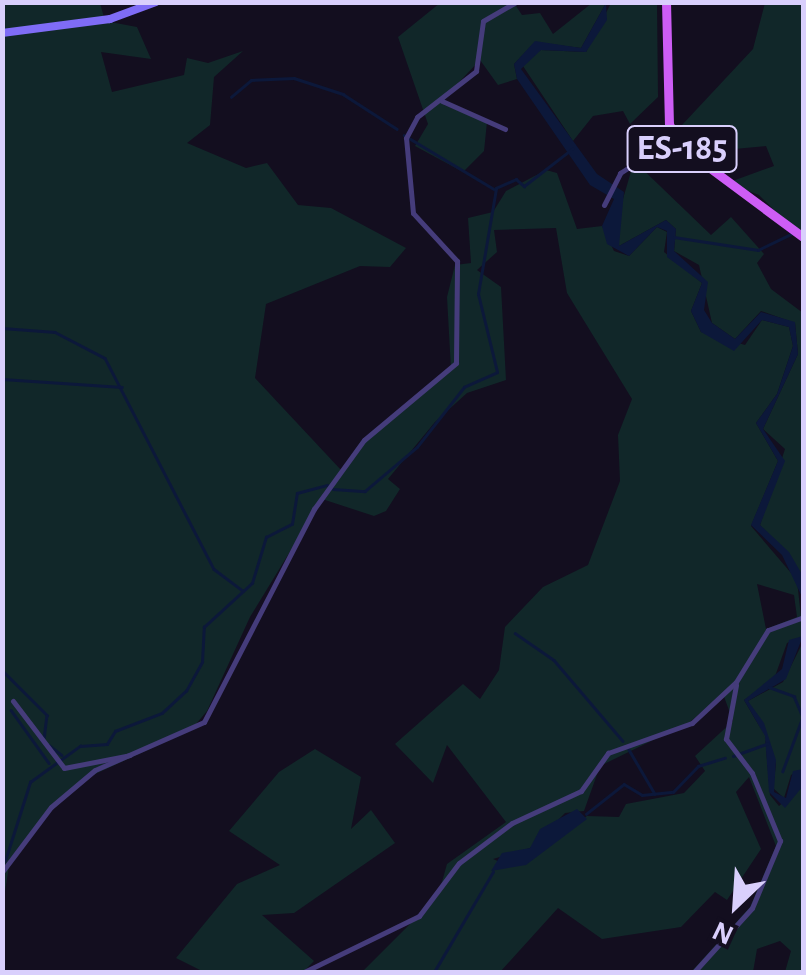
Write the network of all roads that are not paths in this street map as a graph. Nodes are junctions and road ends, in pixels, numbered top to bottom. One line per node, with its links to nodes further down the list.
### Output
1 (156, 2): 4 (street)
2 (516, 2): 5 (street)
3 (666, 2): 7 (main road, ES-185)
4 (2, 34)
5 (442, 101): 6 (street); 13 (street)
6 (505, 129)
7 (674, 138): 8 (street); 9 (main road, ES-185)
8 (604, 205)
9 (804, 238)
10 (803, 616): 11 (street)
11 (736, 682): 15 (street); 16 (street)
12 (12, 700): 13 (street)
13 (138, 754): 14 (street)
14 (2, 872)
15 (304, 972)
16 (694, 972)

